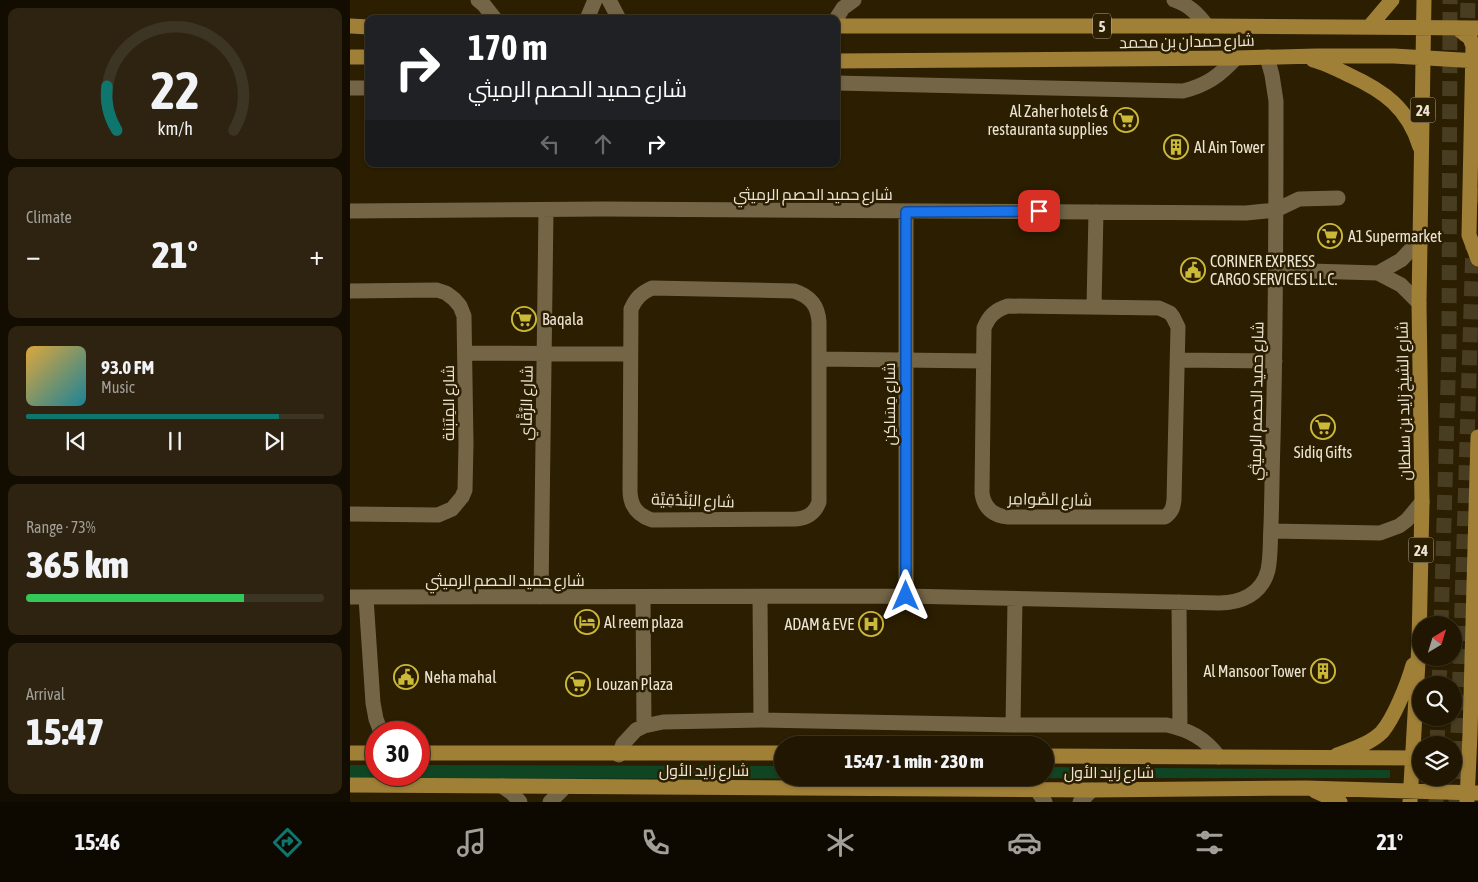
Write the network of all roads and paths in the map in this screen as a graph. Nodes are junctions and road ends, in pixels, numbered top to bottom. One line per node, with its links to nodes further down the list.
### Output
1 (478, 0): 8 (street)
2 (595, 0): 9 (street)
3 (609, 0): 10 (street)
4 (1392, 0): 16 (main road)
5 (1424, 0): 17 (main road, شارع الشيخ زايد بن سلطان / 24)
6 (852, 1): 11 (street)
7 (1179, 1): 14 (street, شارع حمدان بن محمد)
8 (492, 15)
9 (588, 15)
10 (616, 15)
11 (839, 15)
12 (350, 26): 15 (main road)
13 (840, 26): 14 (main road, شارع حمدان بن محمد / 5)
14 (1207, 26): 16 (main road, شارع حمدان بن محمد / 5)
15 (365, 27)
16 (1369, 27): 17 (main road, شارع حمدان بن محمد / 5)
17 (1424, 28): 18 (main road, شارع حمدان بن محمد / 5); 24 (main road, شارع الشيخ زايد بن سلطان / 24)
18 (1457, 28): 19 (main road, شارع حمدان بن محمد / 5); 27 (main road)
19 (1478, 28)
20 (350, 56): 22 (main road)
21 (1297, 56): 23 (main road, شارع حمدان بن محمد / 5); 24 (main road, شارع حمدان بن محمد / 5); 31 (main road)
22 (365, 57)
23 (1266, 57): 25 (main road, شارع حمدان بن محمد / 5); 34 (street, شارع حميد الحصم الرميثي)
24 (1424, 57): 27 (main road, شارع حمدان بن محمد / 5); 31 (main road, شارع الشيخ زايد بن سلطان / 24)
25 (1236, 58): 26 (main road, شارع حمدان بن محمد / 5); 28 (street)
26 (840, 61)
27 (1476, 61): 39 (main road)
28 (840, 83)
29 (350, 88): 30 (street)
30 (365, 88)
31 (1422, 163): 38 (main road, شارع الشيخ زايد بن سلطان / 24)
32 (1338, 198): 34 (street, شارع حميد الحصم الرميثي)
33 (546, 210): 35 (street, شارع حميد الحصم الرميثي); 36 (street, شارع حميد الحصم الرميثي); 46 (street, شارع الرَّقَّاي)
34 (1276, 210): 37 (street, شارع حميد الحصم الرميثي); 40 (street, شارع حميد الحصم الرميثي)
35 (350, 211)
36 (906, 212): 37 (street, شارع حميد الحصم الرميثي); 49 (street, شارع مِسَاكِن)
37 (1096, 212): 44 (street)
38 (1419, 241): 41 (street); 43 (main road, شارع الشيخ زايد بن سلطان / 24)
39 (1478, 259)
40 (1276, 270): 41 (street); 52 (street, شارع حميد الحصم الرميثي)
41 (1378, 273): 43 (street)
42 (350, 291): 45 (street, شارع المِتبَنة)
43 (1419, 303): 54 (main road, شارع الشيخ زايد بن سلطان / 24)
44 (1094, 306): 50 (street, شارع الصَّوامِر); 51 (street, شارع الصَّوامِر)
45 (466, 352): 46 (street); 55 (street, شارع المِتبَنة)
46 (544, 354): 47 (street); 57 (street, شارع الرَّقَّاي)
47 (630, 354): 48 (street, شارع البُنْدُقِيَّة); 48 (street, شارع البُنْدُقِيَّة)
48 (819, 359): 49 (street)
49 (906, 360): 51 (street); 58 (street, شارع مِسَاكِن)
50 (1178, 360): 51 (street, شارع الصَّوامِر); 52 (street)
51 (983, 361)
52 (1275, 362): 56 (street, شارع حميد الحصم الرميثي)
53 (1478, 437): 68 (main road)
54 (1422, 502): 56 (street); 65 (main road, شارع الشيخ زايد بن سلطان / 24)
55 (350, 514)
56 (1271, 531): 64 (street, شارع حميد الحصم الرميثي)
57 (541, 596): 59 (street, شارع حميد الحصم الرميثي); 62 (street, شارع حميد الحصم الرميثي)
58 (906, 596): 60 (street, شارع حميد الحصم الرميثي); 63 (street, شارع حميد الحصم الرميثي)
59 (643, 597): 60 (street, شارع حميد الحصم الرميثي); 72 (street)
60 (760, 597): 69 (street)
61 (350, 598): 62 (street, شارع حميد الحصم الرميثي)
62 (366, 598): 70 (street)
63 (1015, 599): 64 (street, شارع حميد الحصم الرميثي); 71 (street)
64 (1179, 602): 73 (street)
65 (1420, 616)
66 (1412, 666): 82 (main road)
67 (1419, 666): 74 (main road, شارع الشيخ زايد بن سلطان / 24)
68 (1474, 706): 84 (main road)
69 (761, 720): 71 (street); 72 (street)
70 (377, 721)
71 (1013, 725): 73 (street)
72 (644, 726): 79 (street)
73 (1180, 728): 81 (street)
74 (1418, 736)
75 (365, 753): 78 (main road)
76 (430, 753): 79 (main road, شارع زايد الأول)
77 (774, 753): 79 (main road, شارع زايد الأول)
78 (350, 754)
79 (619, 754)
80 (1054, 756): 81 (main road, شارع زايد الأول)
81 (1219, 757): 82 (main road, شارع زايد الأول)
82 (1331, 758): 83 (main road, شارع زايد الأول)
83 (1412, 758)
84 (1474, 758): 92 (main road)
85 (350, 785): 86 (main road, شارع زايد الأول)
86 (502, 786): 87 (main road, شارع زايد الأول); 93 (street)
87 (565, 787): 89 (main road, شارع زايد الأول); 94 (street)
88 (1306, 788): 90 (main road, شارع زايد الأول); 91 (main road, شارع زايد الأول); 97 (main road)
89 (1036, 789): 90 (main road, شارع زايد الأول); 95 (street)
90 (1092, 790): 96 (street)
91 (1410, 796): 92 (main road, شارع زايد الأول)
92 (1471, 796)
93 (520, 802)
94 (550, 802)
95 (1045, 802)
96 (1080, 802)
97 (1340, 802)

